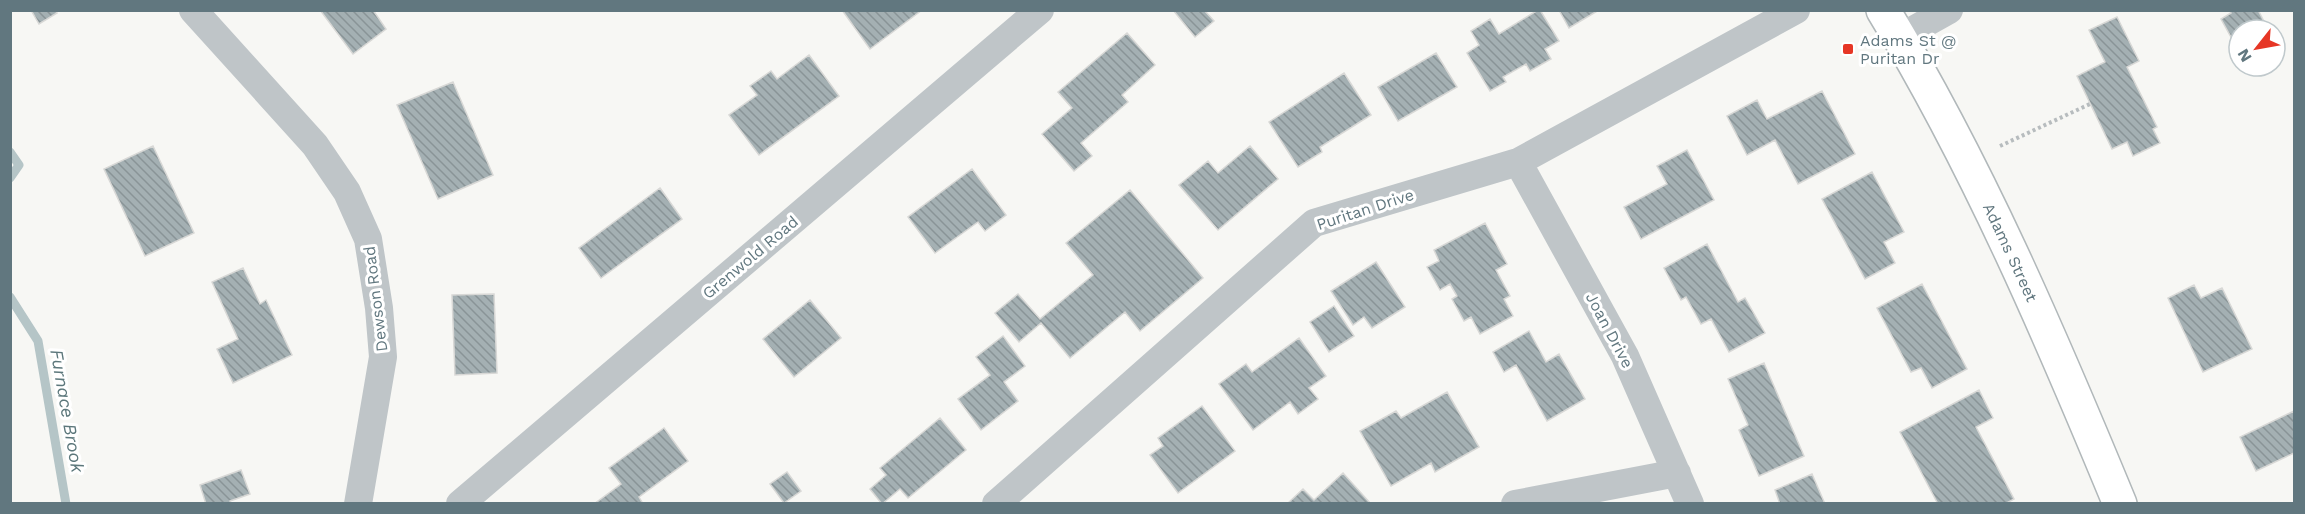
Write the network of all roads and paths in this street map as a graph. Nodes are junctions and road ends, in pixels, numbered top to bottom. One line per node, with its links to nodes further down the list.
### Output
1 (193, 10): 10 (street, Dewson Road)
2 (1040, 10): 11 (street, Grenwold Road)
3 (1796, 10): 8 (street, Puritan Drive)
4 (1949, 10): 5 (street)
5 (1891, 24): 15 (main road, Adams Street)
6 (2090, 104): 7 (path)
7 (2000, 146)
8 (1518, 162): 9 (street, Joan Drive); 12 (street, Puritan Drive)
9 (1677, 473): 13 (street); 14 (street, Joan Drive)
10 (358, 504)
11 (460, 504)
12 (996, 504)
13 (1515, 504)
14 (1690, 504)
15 (2120, 504)

